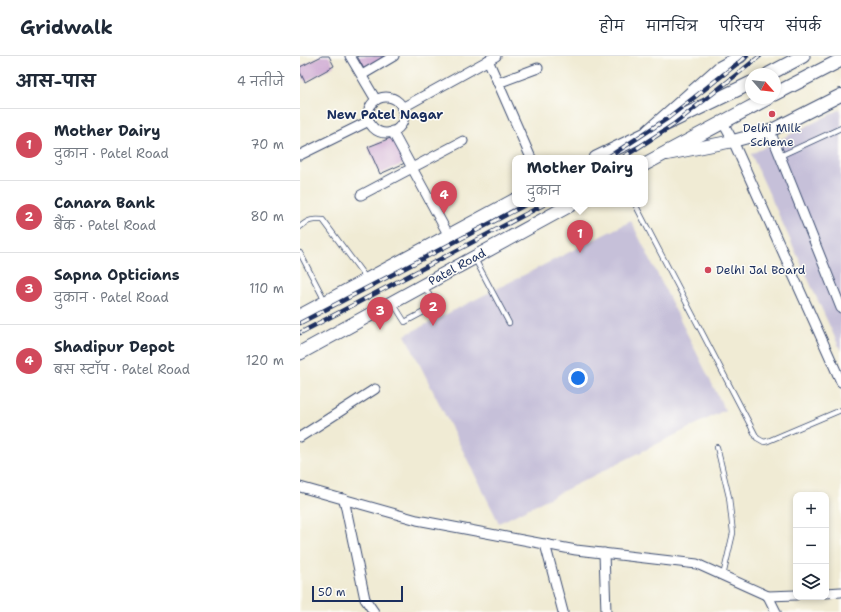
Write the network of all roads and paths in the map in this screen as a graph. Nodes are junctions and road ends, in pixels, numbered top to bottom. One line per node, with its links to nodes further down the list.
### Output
1 (350, 56): 9 (street)
2 (394, 56): 9 (street)
3 (741, 56): 22 (street)
4 (803, 56): 8 (main road)
5 (492, 58): 10 (street); 16 (street)
6 (841, 60): 12 (main road)
7 (538, 68): 10 (street)
8 (780, 68)
9 (362, 75): 14 (street)
10 (498, 83): 26 (street)
11 (745, 86): 22 (main road)
12 (781, 91)
13 (841, 95): 21 (street)
14 (376, 100): 16 (street); 17 (street)
15 (756, 104): 18 (main road)
16 (402, 108): 20 (street)
17 (369, 121): 20 (street); 25 (street)
18 (722, 122): 24 (street); 28 (main road)
19 (841, 128): 29 (lane)
20 (392, 131): 31 (street)
21 (770, 131): 24 (street); 29 (street)
22 (642, 135): 27 (main road)
23 (463, 141): 31 (street)
24 (733, 141): 28 (street); 48 (street)
25 (300, 155)
26 (530, 155)
27 (602, 155)
28 (660, 156): 30 (main road)
29 (780, 156): 44 (street)
30 (648, 162)
31 (412, 169): 32 (street); 37 (street)
32 (361, 195)
33 (512, 202): 37 (main road)
34 (567, 207): 39 (main road, Patel Road)
35 (637, 207): 50 (lane)
36 (300, 227): 40 (lane)
37 (449, 236): 40 (main road)
38 (300, 253): 42 (lane)
39 (474, 258): 41 (main road, Patel Road); 46 (lane)
40 (368, 280): 42 (main road)
41 (424, 285): 43 (main road, Patel Road); 43 (lane)
42 (326, 302): 45 (main road)
43 (392, 302): 47 (main road, Patel Road)
44 (841, 308)
45 (300, 316)
46 (509, 322)
47 (300, 353)
48 (841, 382)
49 (375, 389): 51 (street)
50 (841, 410)
51 (300, 437)
52 (717, 447): 57 (lane)
53 (300, 487): 54 (street)
54 (344, 498): 55 (street); 62 (street)
55 (545, 544): 56 (street); 63 (street)
56 (604, 553): 57 (street); 64 (street)
57 (723, 576): 61 (street)
58 (841, 592): 59 (street)
59 (829, 593)
60 (793, 595): 61 (street)
61 (768, 596): 65 (street)
62 (374, 612)
63 (563, 612)
64 (606, 612)
65 (776, 612)

